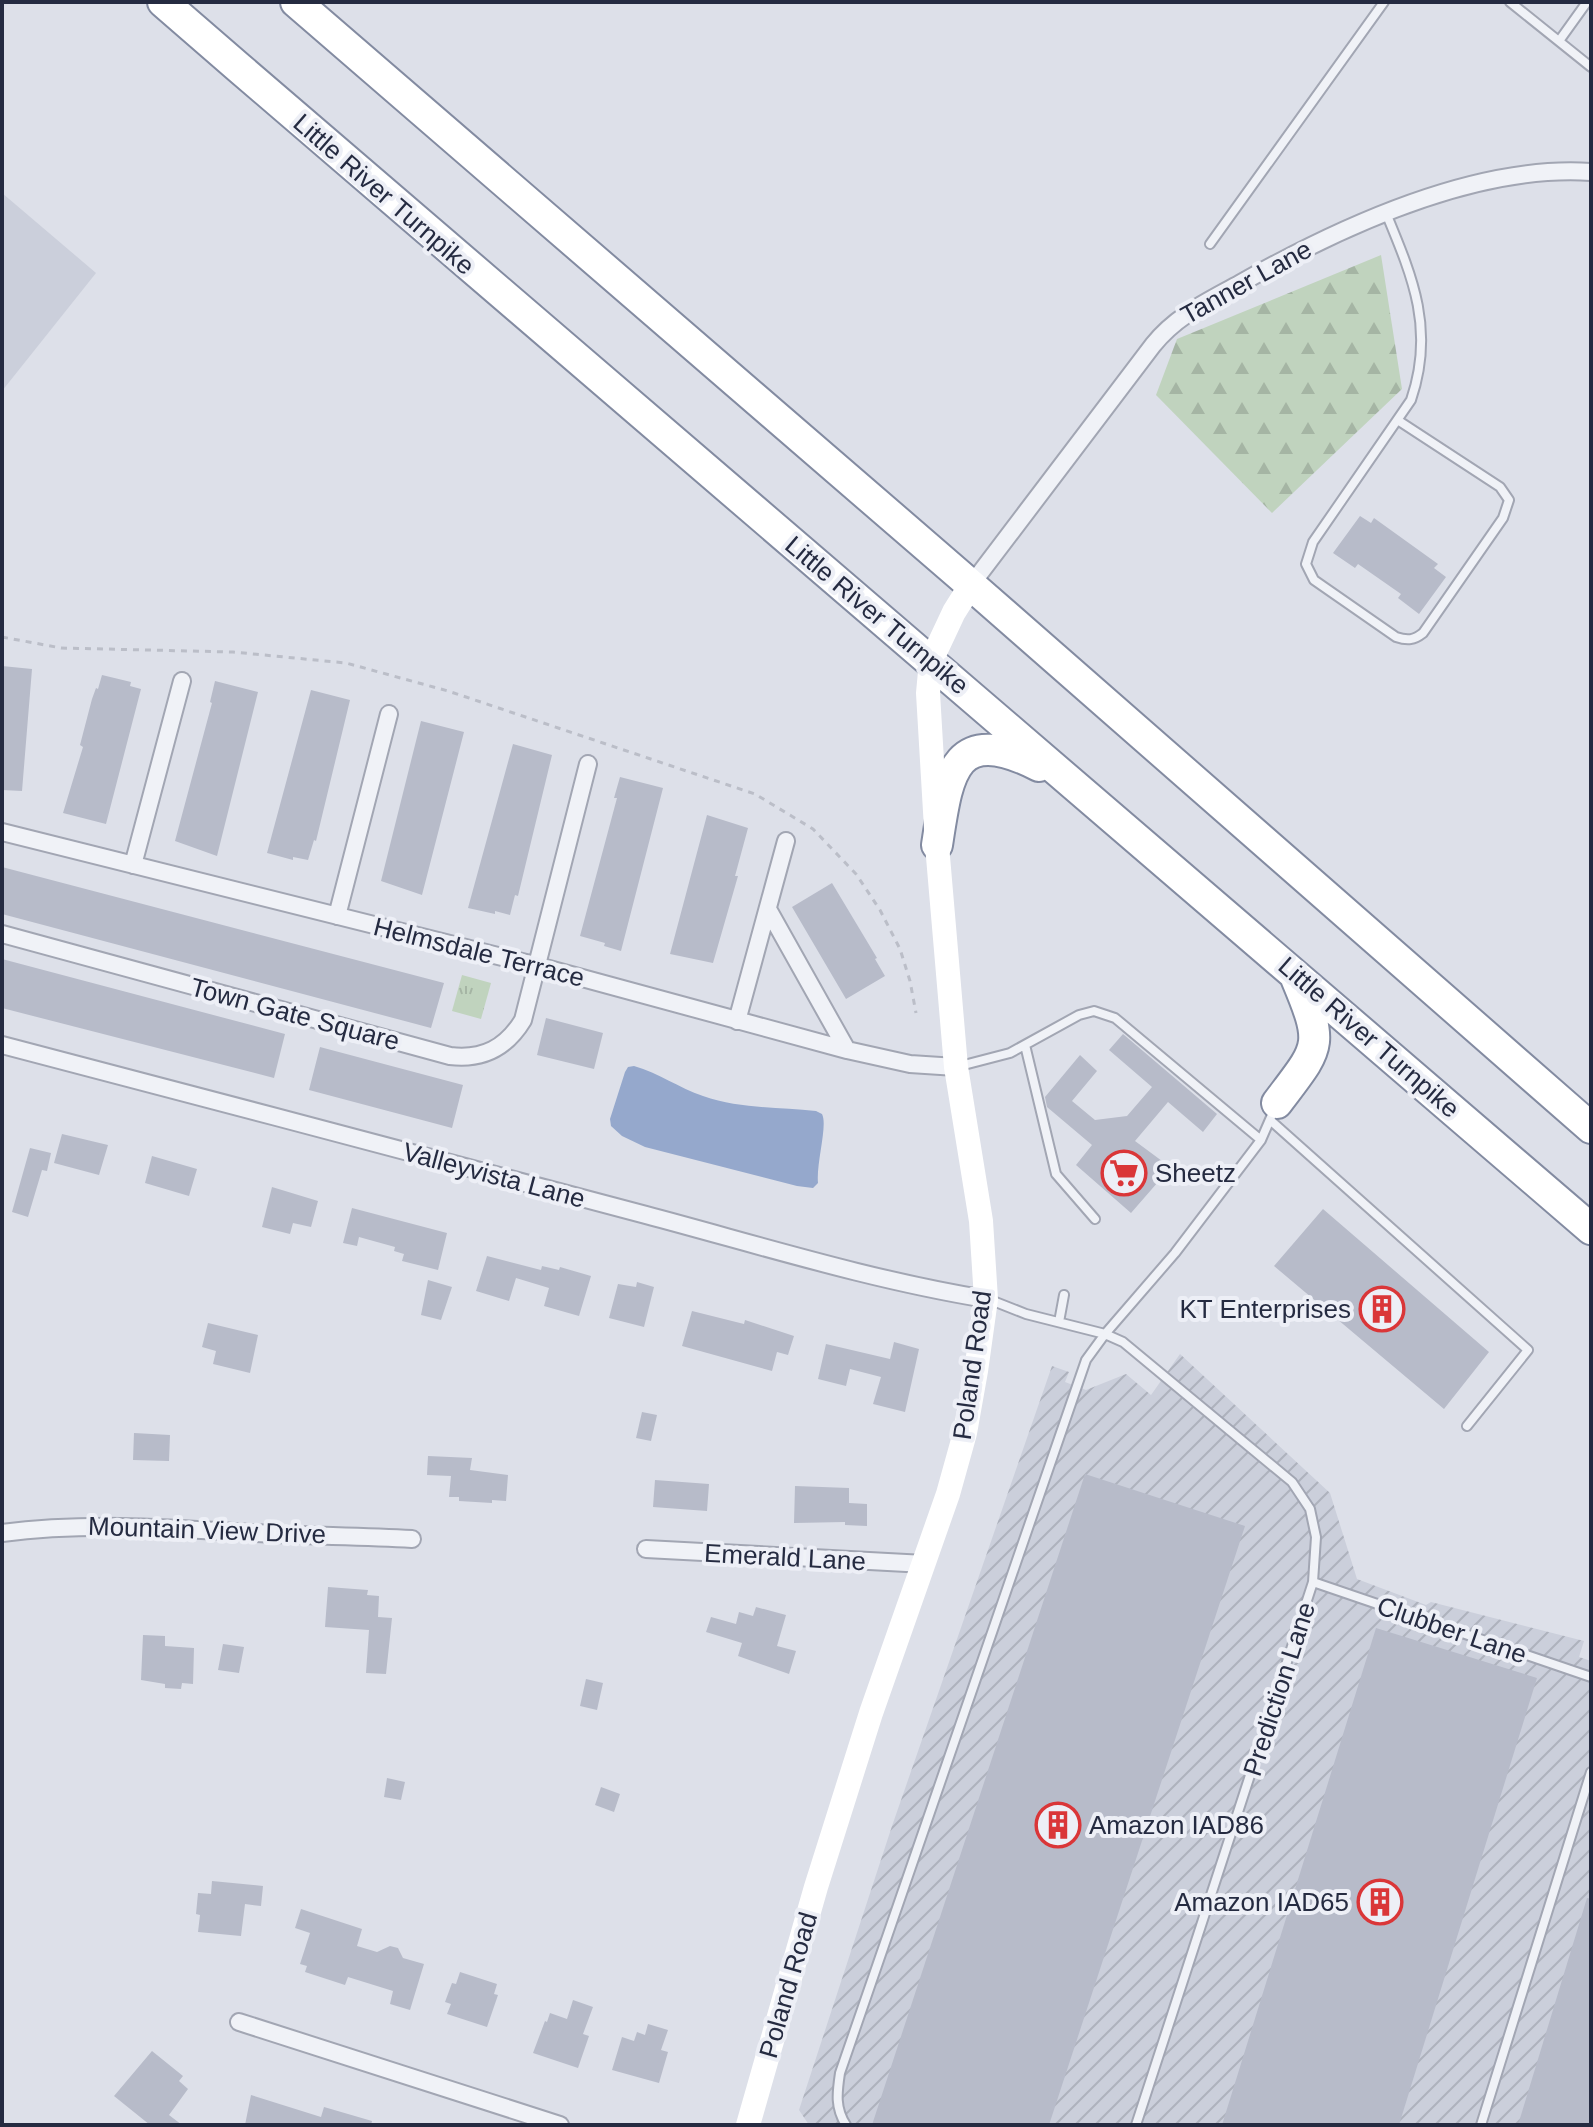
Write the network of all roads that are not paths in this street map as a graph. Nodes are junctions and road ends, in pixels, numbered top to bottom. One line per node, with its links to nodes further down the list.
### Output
1 (163, 2): 14 (highway, Little River Turnpike)
2 (296, 2): 13 (highway)
3 (1384, 2): 11 (lane)
4 (1510, 2): 7 (lane)
5 (1585, 5): 6 (lane); 7 (lane)
6 (1591, 15)
7 (1559, 41): 8 (lane)
8 (1591, 67)
9 (1591, 172): 10 (street, Tanner Lane)
10 (1386, 212): 12 (lane); 13 (street, Tanner Lane)
11 (1210, 244)
12 (1399, 421): 12 (lane)
13 (971, 585): 14 (street, Poland Road); 34 (highway)
14 (931, 661): 18 (highway, Little River Turnpike); 21 (street, Poland Road)
15 (182, 681): 22 (street)
16 (389, 714): 24 (street)
17 (588, 764): 26 (street, Town Gate Square)
18 (1097, 803): 21 (highway); 27 (highway, Little River Turnpike)
19 (2, 832): 22 (street, Helmsdale Terrace)
20 (786, 841): 23 (street)
21 (937, 845): 32 (street, Poland Road)
22 (133, 865): 24 (street, Helmsdale Terrace)
23 (769, 911): 28 (street); 31 (street)
24 (337, 916): 26 (street, Helmsdale Terrace)
25 (2, 934): 26 (street, Town Gate Square)
26 (538, 966): 28 (street, Helmsdale Terrace)
27 (1294, 973): 33 (highway); 37 (highway, Little River Turnpike)
28 (737, 1021): 31 (street, Helmsdale Terrace)
29 (2, 1045): 39 (street, Valleyvista Lane)
30 (1025, 1045): 32 (lane); 35 (lane); 36 (lane)
31 (847, 1050): 32 (street, Helmsdale Terrace)
32 (956, 1067): 39 (street, Poland Road)
33 (1273, 1112): 35 (lane); 42 (lane)
34 (1591, 1128)
35 (1261, 1140): 41 (lane)
36 (1095, 1219)
37 (1591, 1229)
38 (1064, 1295): 40 (lane)
39 (986, 1299): 40 (lane, Prediction Lane); 46 (street, Poland Road)
40 (1059, 1322): 41 (lane, Prediction Lane)
41 (1105, 1334): 47 (lane, Prediction Lane); 53 (lane)
42 (1467, 1426)
43 (2, 1533): 44 (street, Mountain View Drive)
44 (412, 1539)
45 (646, 1549): 46 (street, Emerald Lane)
46 (925, 1564): 52 (street, Poland Road)
47 (1313, 1582): 48 (lane, Clubber Lane); 54 (lane, Prediction Lane)
48 (1591, 1677)
49 (1591, 1772): 55 (lane)
50 (239, 2022): 51 (street)
51 (560, 2125)
52 (748, 2125)
53 (846, 2125)
54 (1136, 2125)
55 (1481, 2125)

